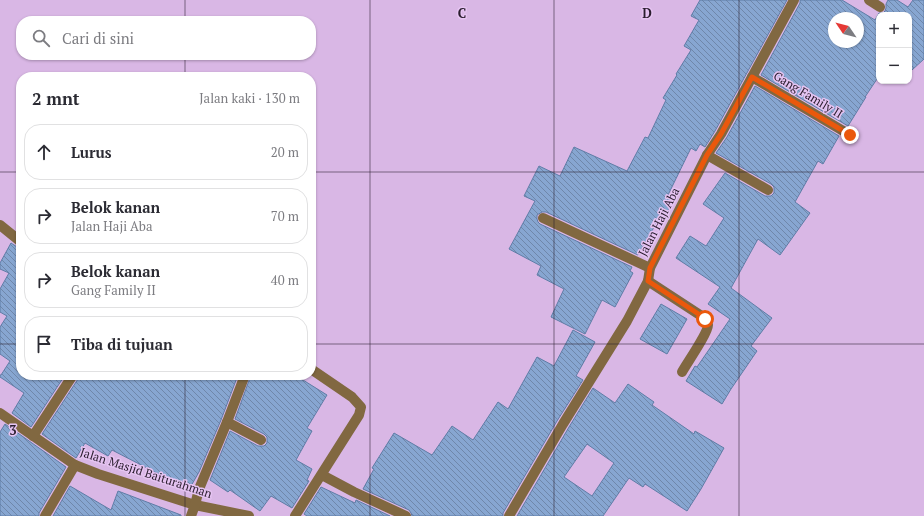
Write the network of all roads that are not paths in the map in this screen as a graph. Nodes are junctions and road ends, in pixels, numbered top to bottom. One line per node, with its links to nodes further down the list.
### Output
1 (794, 0): 4 (street, Jalan Haji Aba)
2 (868, 0): 3 (street)
3 (880, 8)
4 (752, 77): 5 (street, Gang Family II); 6 (street, Jalan Haji Aba)
5 (850, 135)
6 (707, 155): 7 (street); 11 (street, Jalan Haji Aba)
7 (768, 190)
8 (543, 218): 11 (street)
9 (0, 225): 10 (street)
10 (16, 238)
11 (650, 268): 12 (street, Jalan Haji Aba)
12 (648, 281): 13 (street); 29 (street, Jalan Haji Aba)
13 (682, 372)
14 (316, 373): 22 (street)
15 (71, 380): 19 (street)
16 (243, 380): 18 (street)
17 (0, 413): 19 (street, Jalan Masjid Baiturahman)
18 (227, 422): 20 (street); 23 (street)
19 (33, 436): 21 (street, Jalan Masjid Baiturahman)
20 (261, 440)
21 (75, 465): 23 (street, Jalan Masjid Baiturahman); 24 (street)
22 (322, 475): 27 (street); 28 (street)
23 (195, 505): 25 (street); 26 (street, Jalan Masjid Baiturahman)
24 (45, 516)
25 (191, 516)
26 (249, 516)
27 (295, 516)
28 (406, 516)
29 (509, 516)

